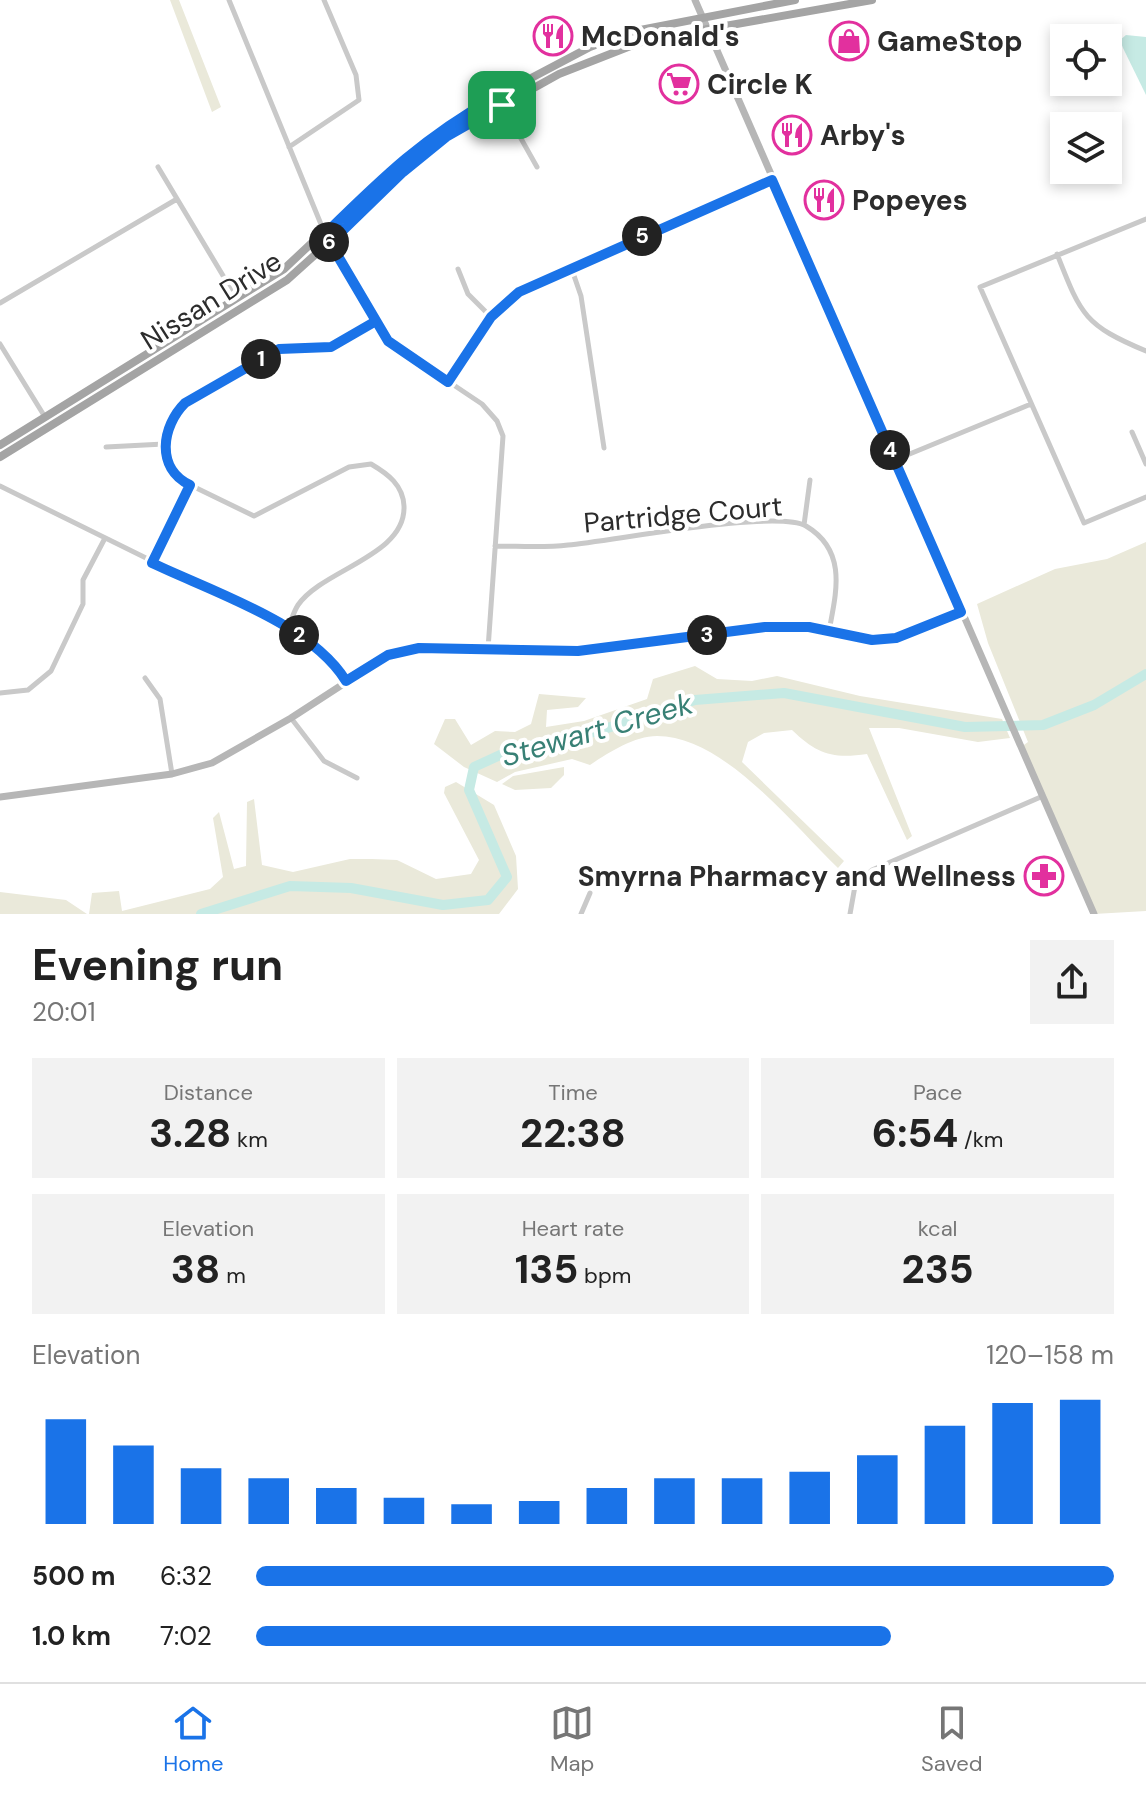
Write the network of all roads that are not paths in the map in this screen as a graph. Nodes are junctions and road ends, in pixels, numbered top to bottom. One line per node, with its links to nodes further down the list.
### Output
1 (229, 0): 10 (street)
2 (324, 0): 10 (street)
3 (695, 0): 6 (street)
4 (795, 0): 6 (main road, Nissan Drive)
5 (872, 0): 7 (main road, Nissan Drive)
6 (703, 16): 7 (street); 8 (main road, Nissan Drive)
7 (708, 29): 9 (main road, Nissan Drive); 13 (street)
8 (497, 96): 9 (street); 16 (main road, Nissan Drive)
9 (502, 105): 12 (street); 16 (main road, Nissan Drive)
10 (289, 147): 16 (street)
11 (158, 167): 14 (street)
12 (537, 167)
13 (772, 180): 18 (street); 35 (street)
14 (177, 199): 20 (street); 21 (street)
15 (1146, 219): 17 (street)
16 (327, 239): 20 (main road, Nissan Drive); 23 (street); 34 (main road, Nissan Drive)
17 (1057, 254): 25 (street); 27 (street)
18 (571, 267): 22 (street); 33 (street)
19 (458, 269): 22 (street)
20 (237, 300): 28 (main road, Nissan Drive)
21 (0, 303)
22 (491, 317): 26 (street)
23 (376, 321): 26 (street); 30 (street)
24 (0, 344): 28 (street)
25 (1146, 351)
26 (448, 382): 43 (street)
27 (1031, 404): 35 (street); 40 (street)
28 (45, 417): 31 (main road, Nissan Drive)
29 (1132, 432): 36 (street)
30 (164, 444): 32 (street); 38 (street)
31 (0, 445)
32 (106, 447)
33 (604, 448)
34 (0, 457)
35 (895, 460): 45 (street)
36 (1146, 464)
37 (810, 480): 41 (street)
38 (190, 485): 44 (street); 46 (street)
39 (0, 486): 42 (street)
40 (1146, 497)
41 (804, 525): 43 (street, Partridge Court); 47 (street, Partridge Court)
42 (104, 540): 44 (street); 51 (street)
43 (495, 546): 48 (street)
44 (152, 563): 46 (street)
45 (961, 612): 47 (street); 55 (street)
46 (288, 628): 50 (street)
47 (829, 631): 48 (street)
48 (488, 650): 50 (street)
49 (145, 678): 53 (street)
50 (346, 681): 52 (street)
51 (0, 693)
52 (291, 718): 53 (street); 54 (street)
53 (172, 774): 56 (street)
54 (357, 778)
55 (1043, 796): 59 (street); 60 (street)
56 (0, 797)
57 (590, 893): 58 (street)
58 (581, 914)
59 (850, 914)
60 (1094, 914)

